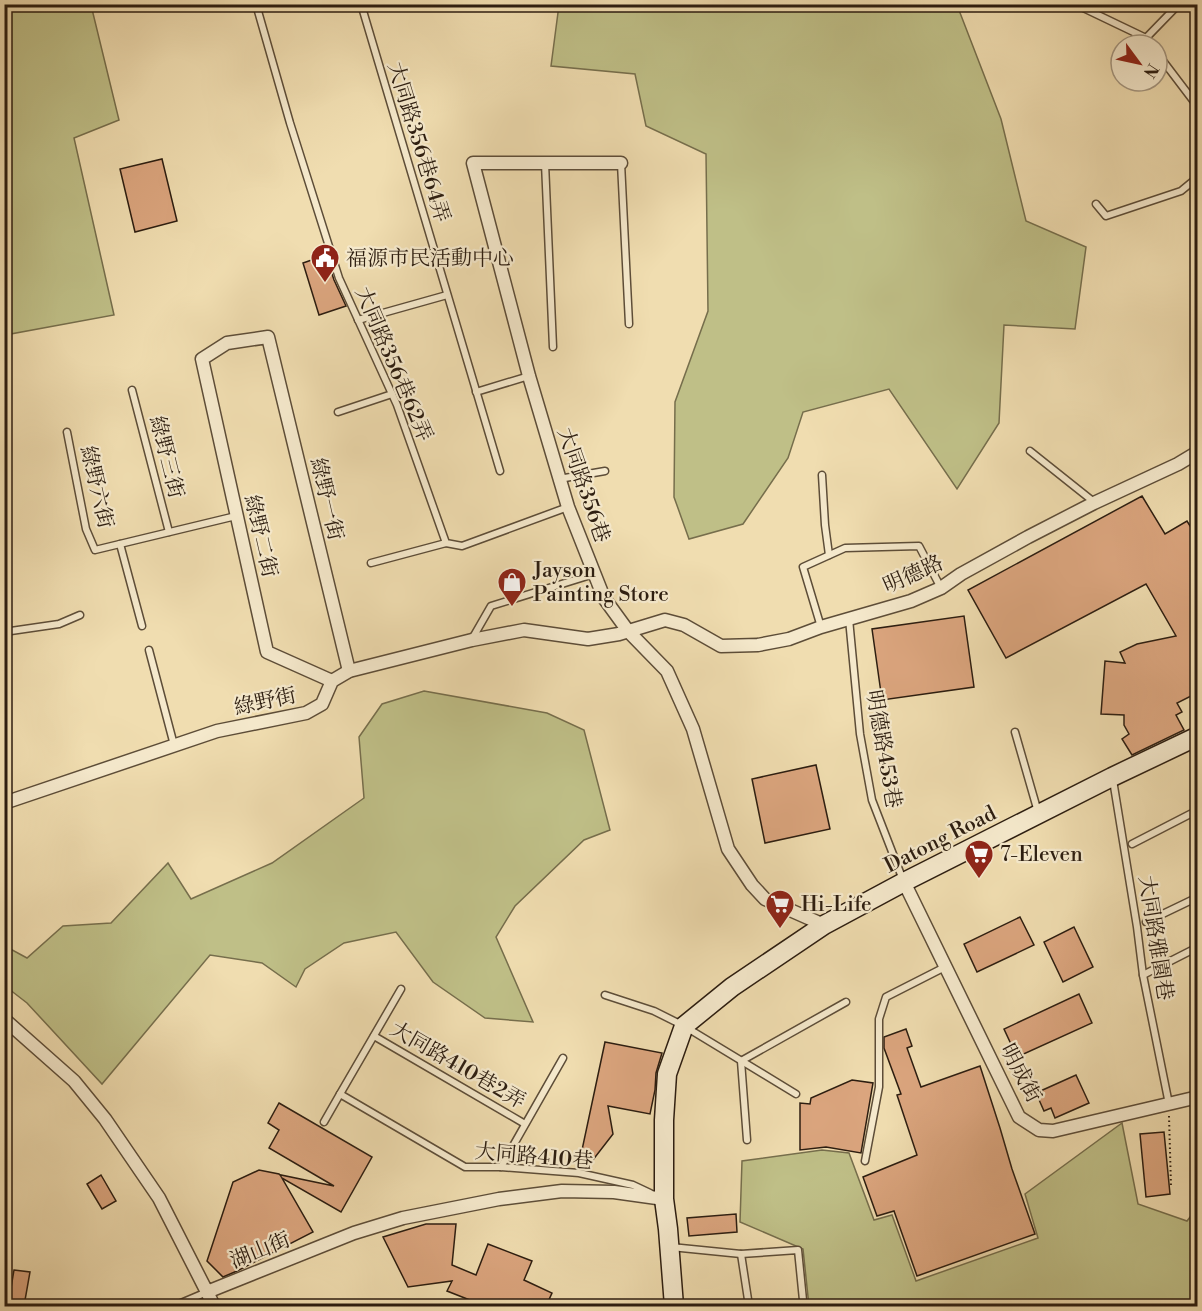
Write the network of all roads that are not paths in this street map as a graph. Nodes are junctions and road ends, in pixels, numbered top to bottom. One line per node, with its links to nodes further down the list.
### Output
1 (256, 4): 14 (lane, 大同路356巷62弄)
2 (361, 4): 13 (lane, 大同路356巷64弄)
3 (1075, 4): 5 (lane)
4 (1179, 4): 6 (lane)
5 (1136, 33)
6 (1151, 33)
7 (1169, 69): 8 (lane)
8 (1197, 107)
9 (545, 163): 10 (street, 大同路356巷); 16 (lane); 18 (street, 大同路356巷)
10 (621, 163): 15 (lane)
11 (1197, 179): 12 (lane)
12 (1096, 204)
13 (447, 295): 14 (lane); 20 (lane, 大同路356巷64弄)
14 (358, 320): 21 (lane, 大同路356巷62弄)
15 (629, 324)
16 (553, 347)
17 (202, 359): 32 (street, 綠野二街); 48 (street, 綠野一街)
18 (529, 376): 20 (lane); 29 (street, 大同路356巷)
19 (132, 390): 33 (lane, 綠野三街)
20 (476, 392): 26 (lane, 大同路356巷64弄)
21 (392, 394): 22 (lane); 34 (lane, 大同路356巷62弄)
22 (338, 412)
23 (68, 432): 35 (lane, 綠野六街)
24 (1030, 451): 30 (lane)
25 (1197, 452): 30 (street, 明德路)
26 (500, 471)
27 (605, 471): 29 (lane)
28 (822, 475): 36 (lane)
29 (559, 479): 31 (street, 大同路356巷)
30 (1094, 503): 39 (street, 明德路)
31 (568, 507): 34 (lane); 38 (street, 大同路356巷)
32 (237, 516): 33 (lane); 49 (street, 綠野二街)
33 (169, 532): 35 (lane)
34 (446, 543): 37 (lane)
35 (120, 544): 42 (lane)
36 (829, 555): 39 (lane); 43 (lane)
37 (371, 563)
38 (595, 574): 44 (street, 大同路356巷); 46 (lane)
39 (941, 588): 41 (street, 明德路)
40 (80, 615): 45 (lane)
41 (849, 618): 43 (street, 明德路); 58 (lane, 明德路453巷)
42 (142, 626)
43 (821, 627): 44 (street, 明德路)
44 (628, 631): 46 (street); 61 (street, 大同路356巷)
45 (4, 632)
46 (472, 640): 48 (street)
47 (149, 650): 52 (lane)
48 (349, 671): 49 (street)
49 (332, 681): 52 (street, 綠野街)
50 (1015, 732): 56 (lane)
51 (1197, 736): 53 (street, Datong Road)
52 (174, 745): 54 (street, 綠野街)
53 (1112, 777): 56 (street, Datong Road); 64 (lane, 大同路雅園巷)
54 (4, 803)
55 (1197, 810): 57 (lane)
56 (1039, 814): 58 (street, Datong Road)
57 (1132, 844)
58 (904, 882): 61 (street, Datong Road); 63 (street, 明成街)
59 (1197, 897): 60 (lane)
60 (1146, 922)
61 (824, 925): 69 (street, Datong Road)
62 (1197, 947): 64 (lane)
63 (946, 967): 76 (street, 明成街); 80 (lane)
64 (1143, 975): 76 (lane, 大同路雅園巷)
65 (401, 989): 70 (lane)
66 (605, 994): 69 (lane)
67 (846, 1002): 72 (lane)
68 (4, 1019): 85 (street)
69 (684, 1026): 72 (lane); 82 (street)
70 (374, 1036): 73 (lane); 78 (lane, 大同路410巷2弄)
71 (563, 1058): 78 (lane)
72 (741, 1061): 74 (lane); 79 (lane)
73 (340, 1094): 77 (lane); 81 (lane, 大同路410巷)
74 (796, 1094)
75 (1197, 1097): 76 (street, 明成街)
76 (1169, 1104)
77 (324, 1122)
78 (525, 1124): 81 (lane)
79 (747, 1140)
80 (865, 1161)
81 (501, 1167): 82 (lane, 大同路410巷)
82 (664, 1199): 83 (street); 85 (street, 湖山街)
83 (670, 1247): 84 (lane); 89 (street)
84 (741, 1254): 86 (lane); 90 (lane)
85 (207, 1292): 87 (lane); 88 (street)
86 (804, 1300)
87 (174, 1306)
88 (214, 1306)
89 (674, 1306)
90 (749, 1306)

